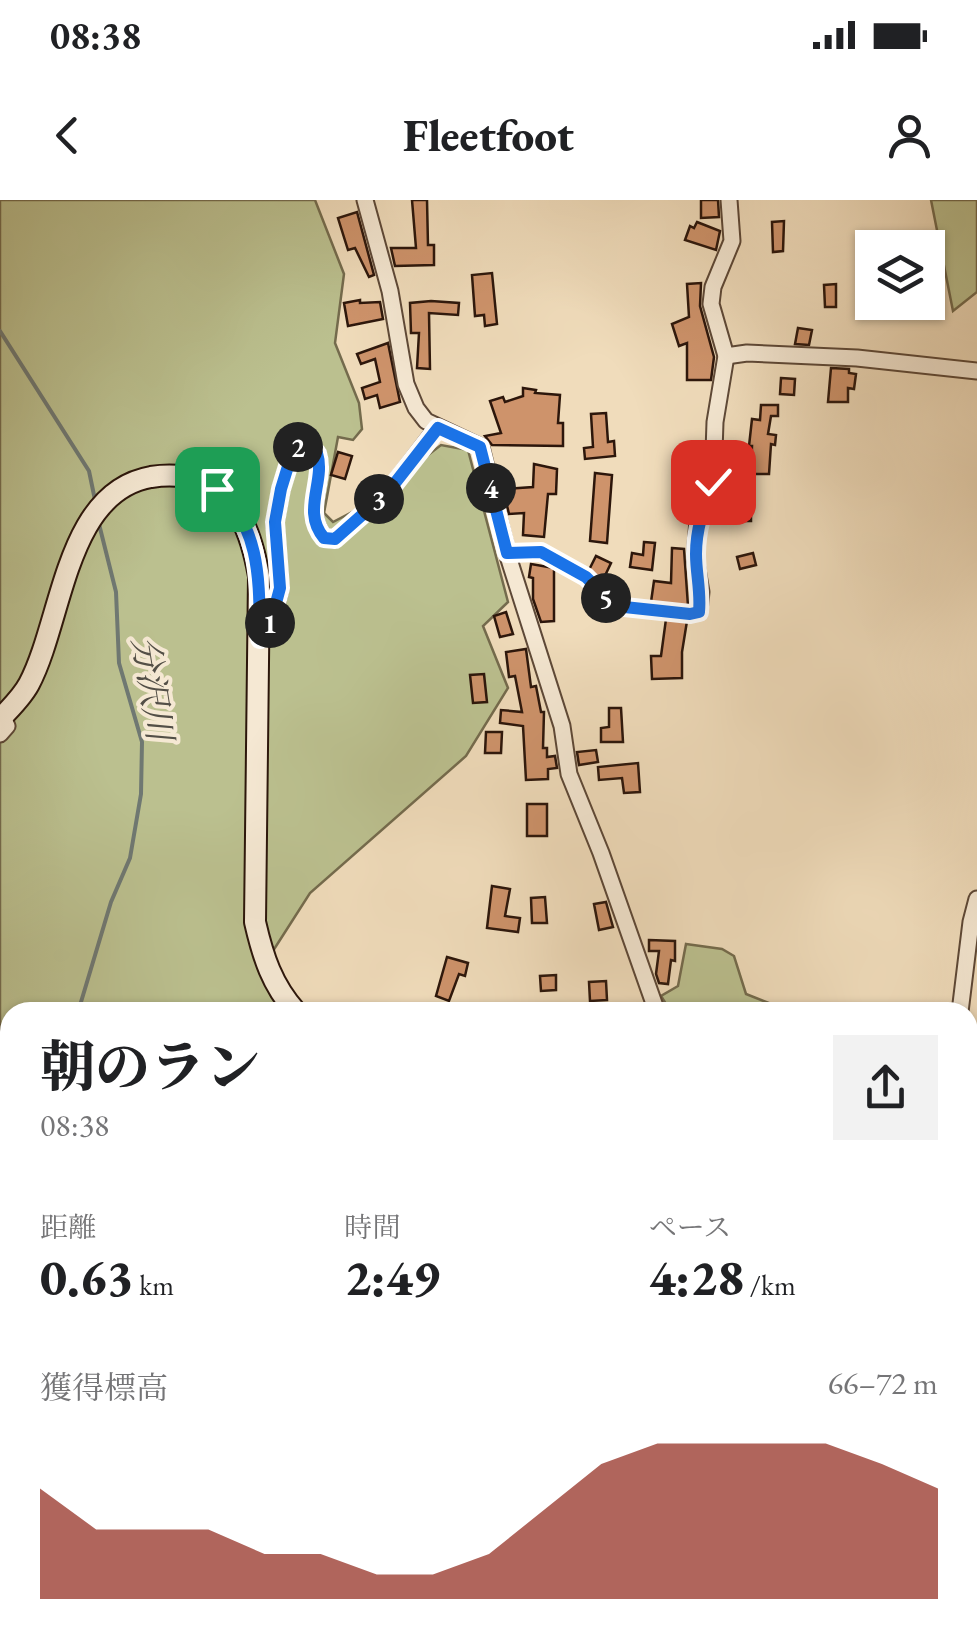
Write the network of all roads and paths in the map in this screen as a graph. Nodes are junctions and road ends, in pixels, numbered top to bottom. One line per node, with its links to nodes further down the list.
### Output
1 (365, 200): 5 (street)
2 (729, 200): 3 (street)
3 (726, 356): 4 (street); 7 (street)
4 (977, 371)
5 (438, 428): 6 (street); 8 (street)
6 (507, 553): 7 (lane); 12 (street)
7 (699, 612)
8 (260, 639): 9 (street); 11 (street)
9 (1, 724)
10 (977, 900): 13 (street)
11 (288, 1002)
12 (653, 1002)
13 (961, 1002)

